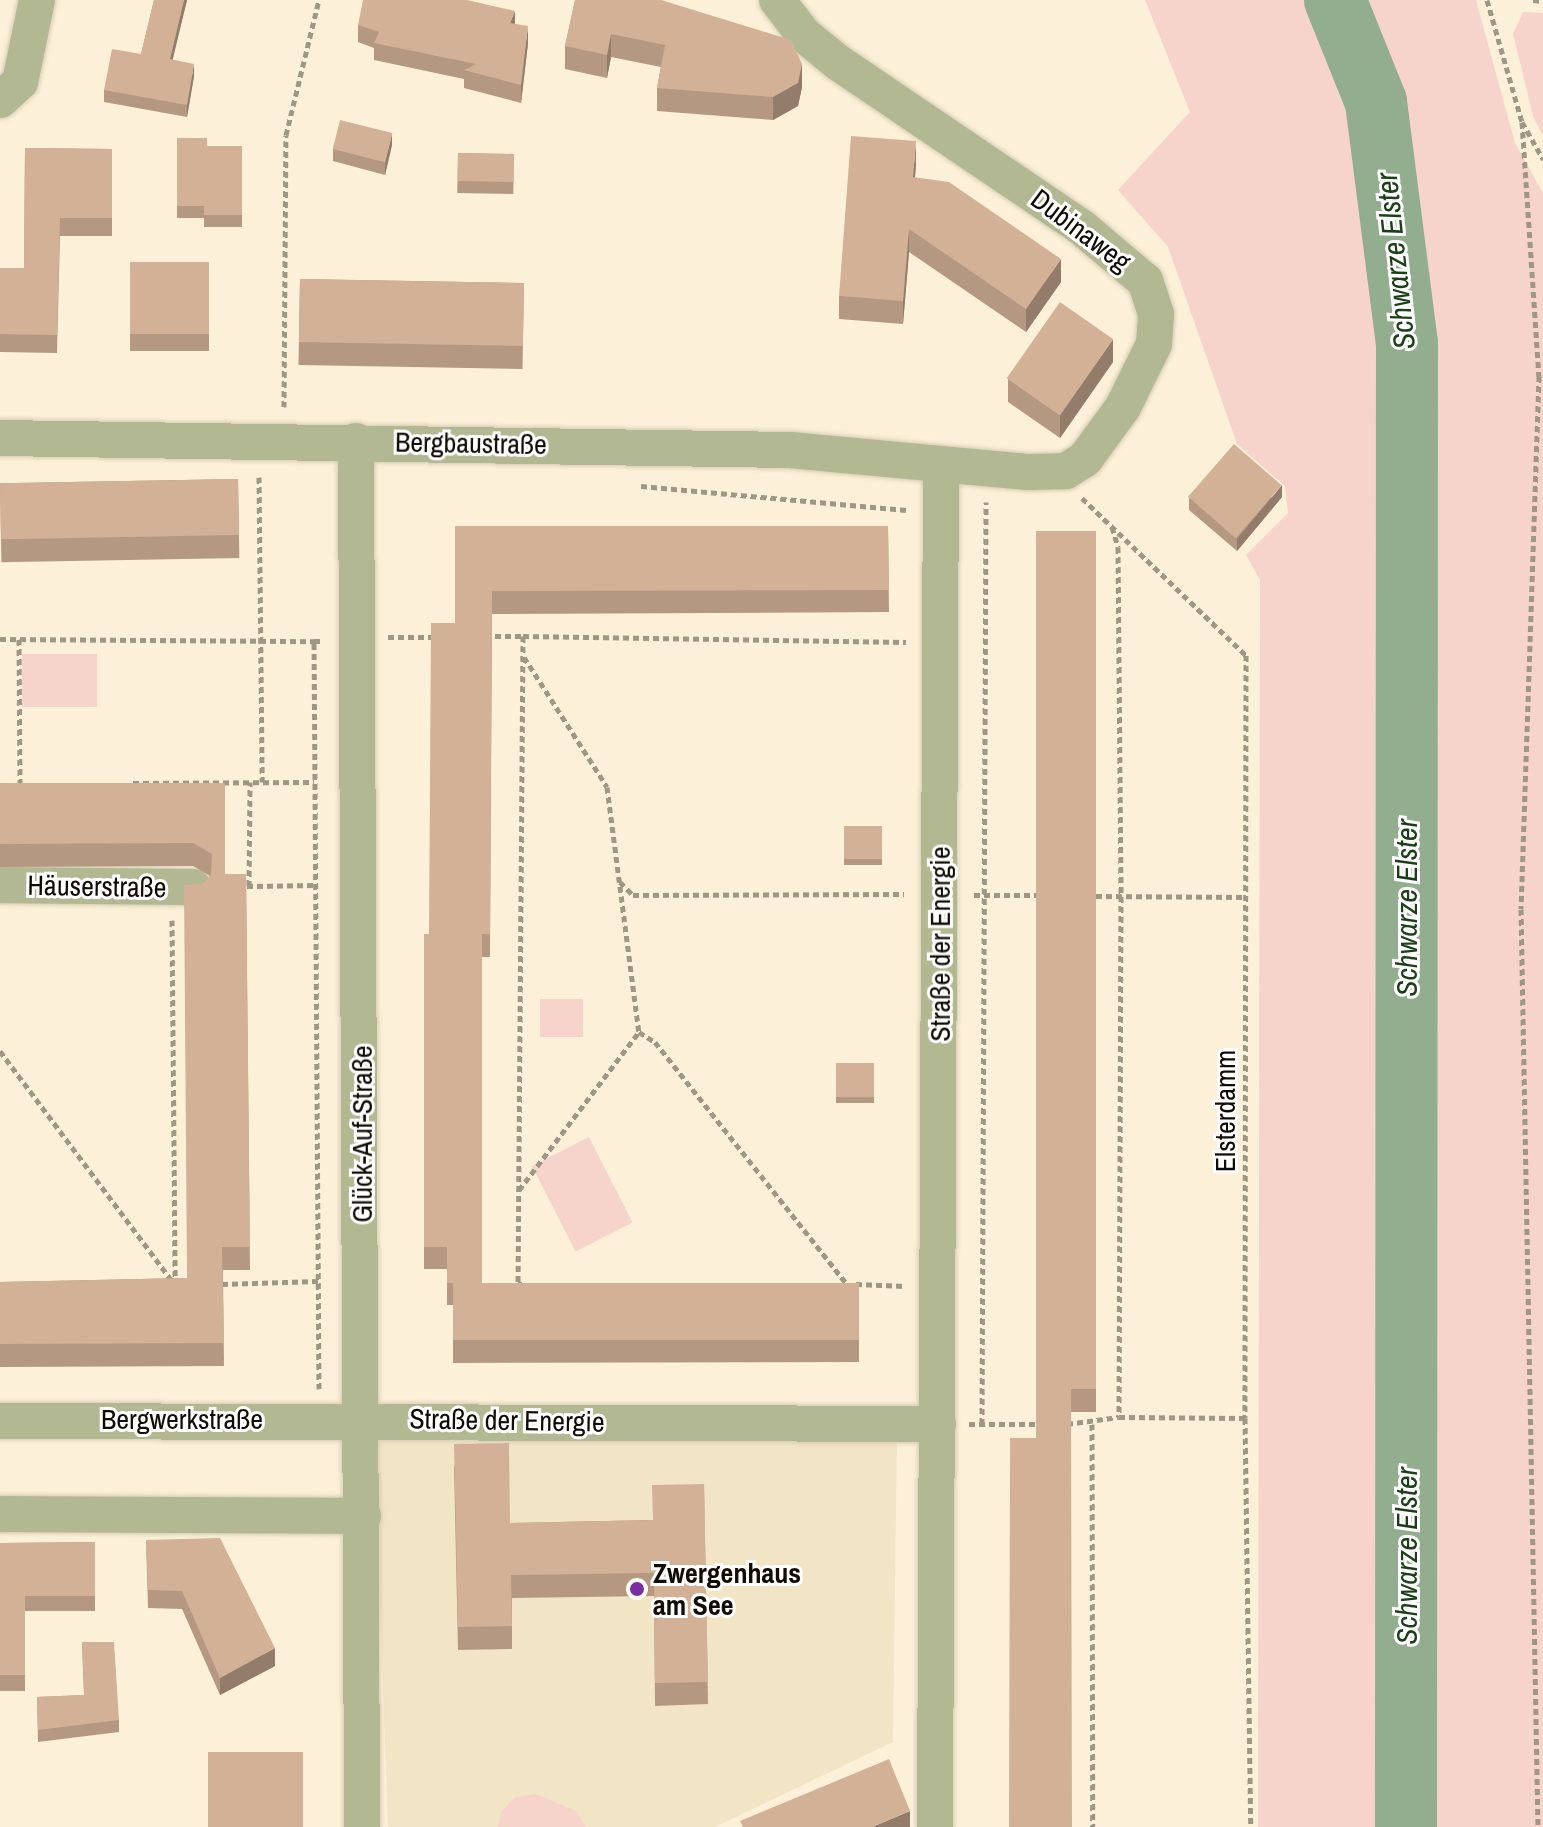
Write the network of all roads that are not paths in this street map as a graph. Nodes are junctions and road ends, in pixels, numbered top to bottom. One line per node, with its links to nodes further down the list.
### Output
1 (37, 0): 3 (street)
2 (777, 0): 6 (street, Dubinaweg)
3 (0, 100)
4 (0, 438): 5 (street, Bergbaustraße)
5 (356, 441): 6 (street, Bergbaustraße); 9 (street, Glück-Auf-Straße)
6 (941, 465): 11 (street, Straße der Energie)
7 (0, 885): 8 (street, Häuserstraße)
8 (183, 887)
9 (364, 1419): 10 (street, Bergwerkstraße); 11 (street, Straße der Energie); 13 (street, Glück-Auf-Straße)
10 (0, 1421)
11 (938, 1424): 15 (street, Straße der Energie)
12 (0, 1514): 13 (street)
13 (363, 1516): 14 (street, Glück-Auf-Straße)
14 (362, 1827)
15 (935, 1827)

